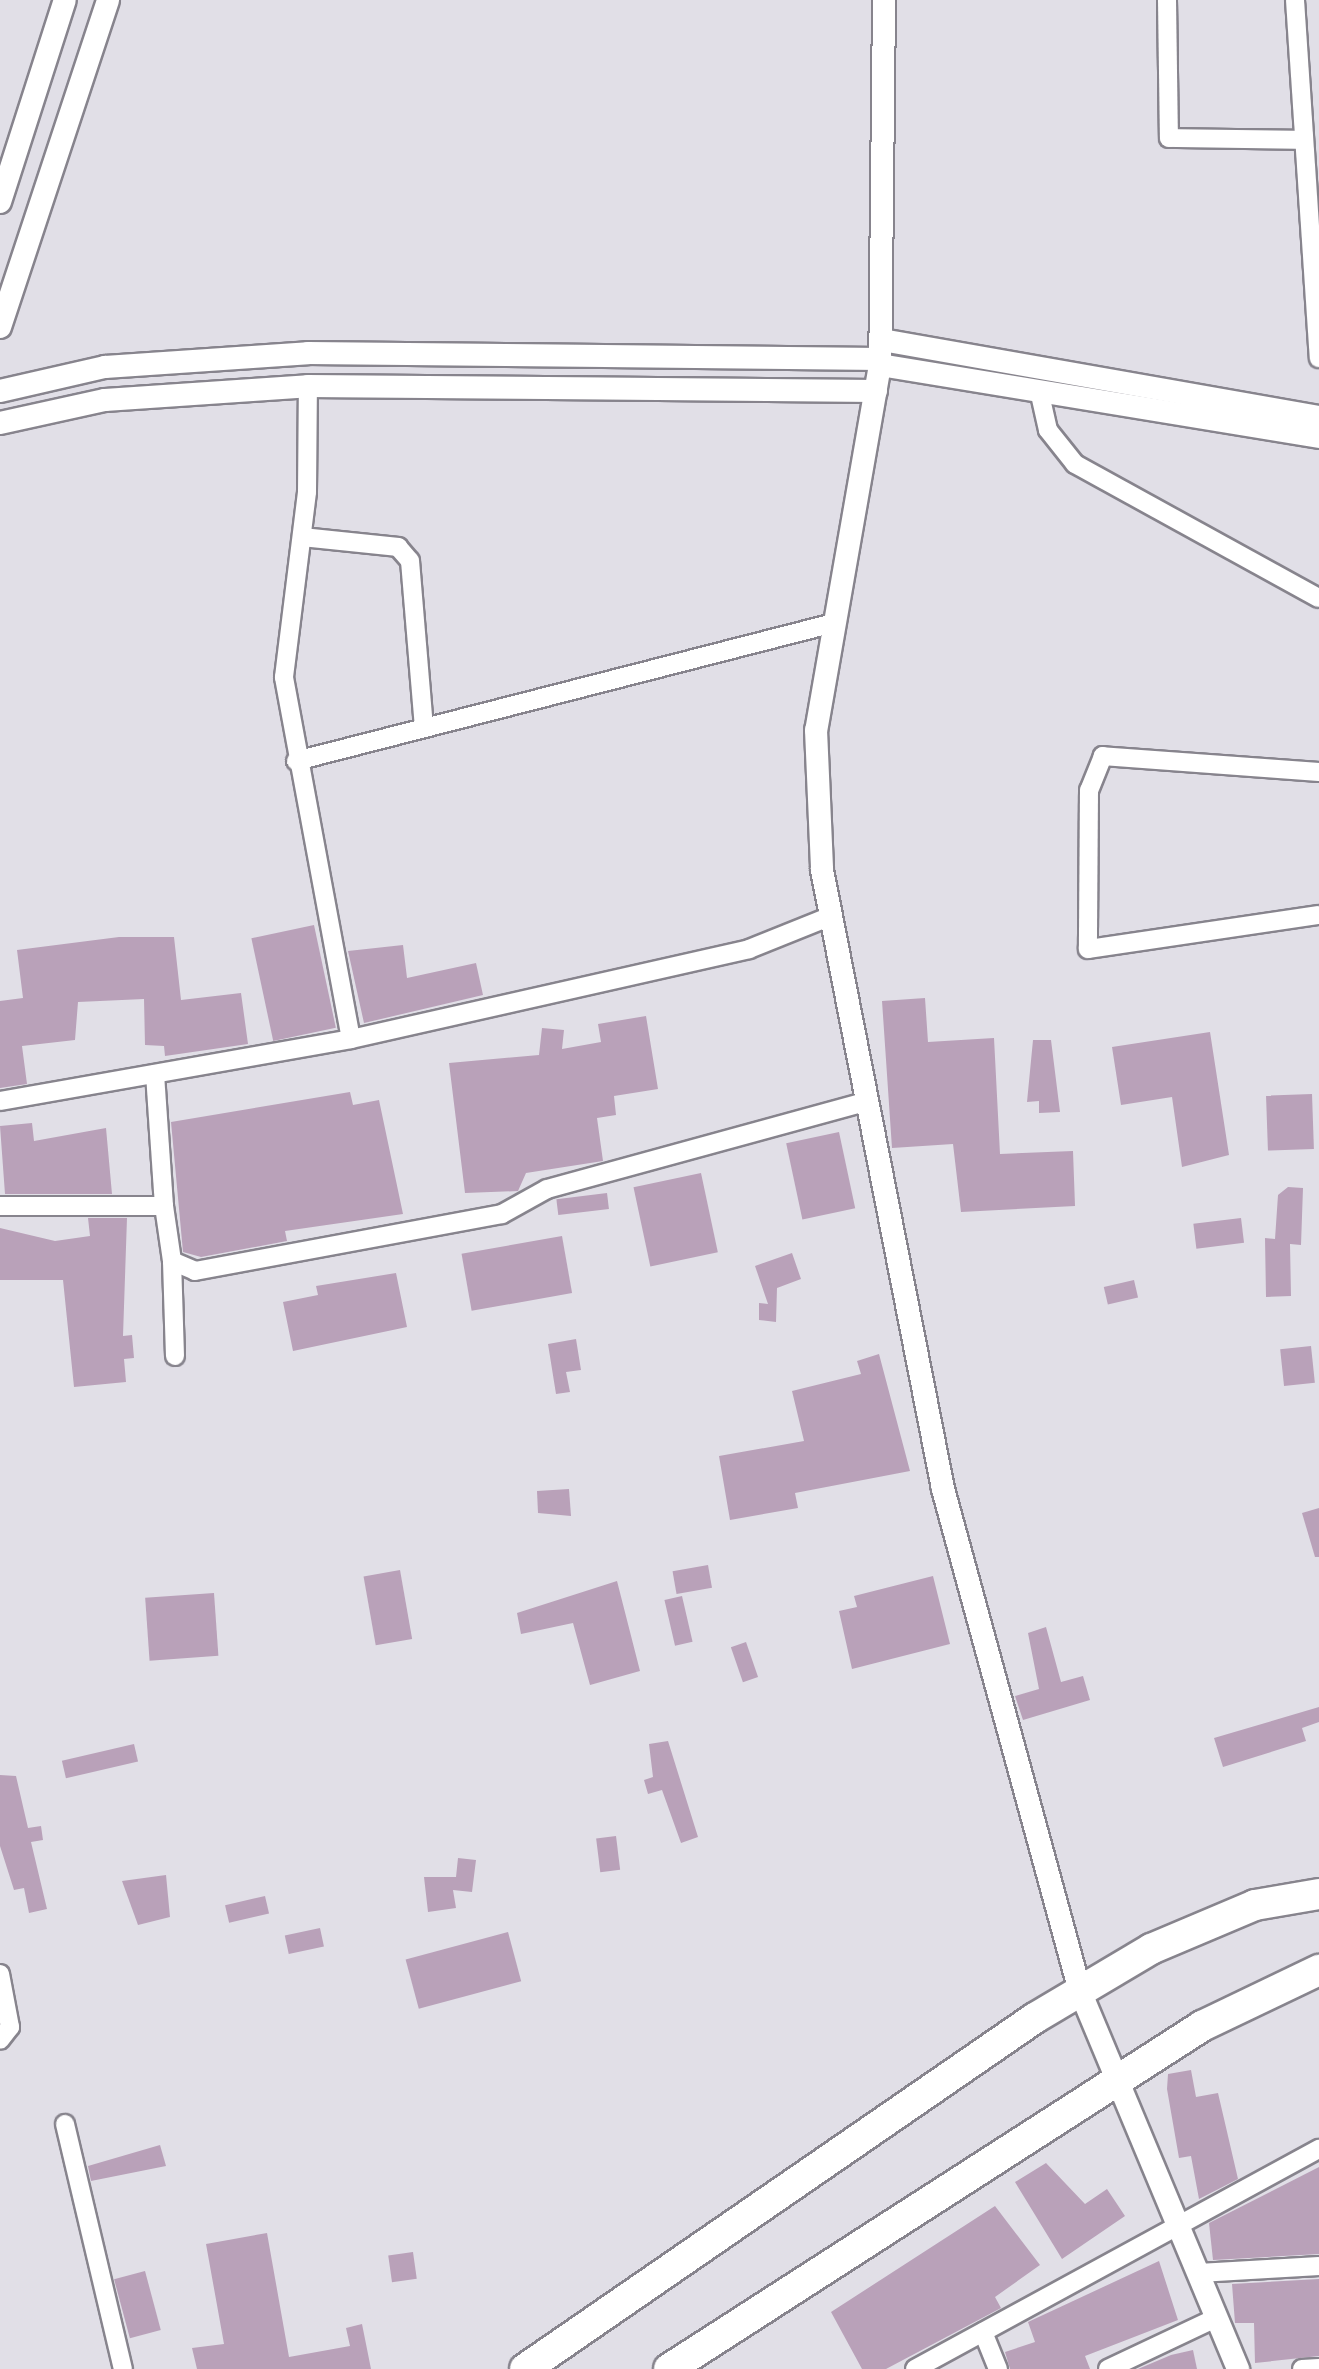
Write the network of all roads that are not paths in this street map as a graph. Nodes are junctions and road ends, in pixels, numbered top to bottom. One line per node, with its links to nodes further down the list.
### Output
1 (65, 0): 7 (street)
2 (108, 0): 8 (street)
3 (884, 0): 9 (street)
4 (1167, 0): 6 (street)
5 (1295, 0): 6 (street)
6 (1304, 140): 10 (street)
7 (0, 202)
8 (0, 327)
9 (881, 354): 12 (street); 13 (street); 14 (street); 15 (street)
10 (1319, 358)
11 (308, 386): 14 (street); 16 (street); 18 (street)
12 (1039, 390): 17 (street); 19 (street)
13 (0, 391)
14 (876, 391): 20 (street)
15 (1319, 417)
16 (0, 423)
17 (1319, 437)
18 (302, 537): 21 (street); 22 (street)
19 (1319, 598)
20 (834, 623): 21 (street); 25 (street)
21 (424, 727): 22 (street)
22 (296, 761): 26 (street)
23 (1319, 772): 24 (street)
24 (1319, 915)
25 (830, 916): 26 (street); 29 (street)
26 (352, 1039): 27 (street)
27 (155, 1074): 28 (street); 31 (street)
28 (0, 1101)
29 (866, 1102): 32 (street); 37 (street)
30 (0, 1206): 31 (street)
31 (164, 1206): 32 (street)
32 (172, 1261): 33 (street)
33 (175, 1356)
34 (1319, 1894): 37 (main road)
35 (1319, 1970): 39 (main road)
36 (0, 1974): 38 (street)
37 (1080, 1991): 39 (street); 50 (main road)
38 (0, 2040)
39 (1119, 2078): 42 (street); 47 (main road)
40 (65, 2124): 49 (street)
41 (1319, 2149): 42 (street)
42 (1181, 2224): 44 (street); 46 (street)
43 (1319, 2266): 44 (street)
44 (1199, 2273): 45 (street)
45 (1216, 2318): 54 (street); 55 (street)
46 (983, 2332): 52 (street); 53 (street)
47 (705, 2360): 51 (main road)
48 (1319, 2368): 56 (street)
49 (123, 2369)
50 (525, 2369)
51 (670, 2369)
52 (915, 2369)
53 (998, 2369)
54 (1108, 2369)
55 (1238, 2369)
56 (1302, 2369)

